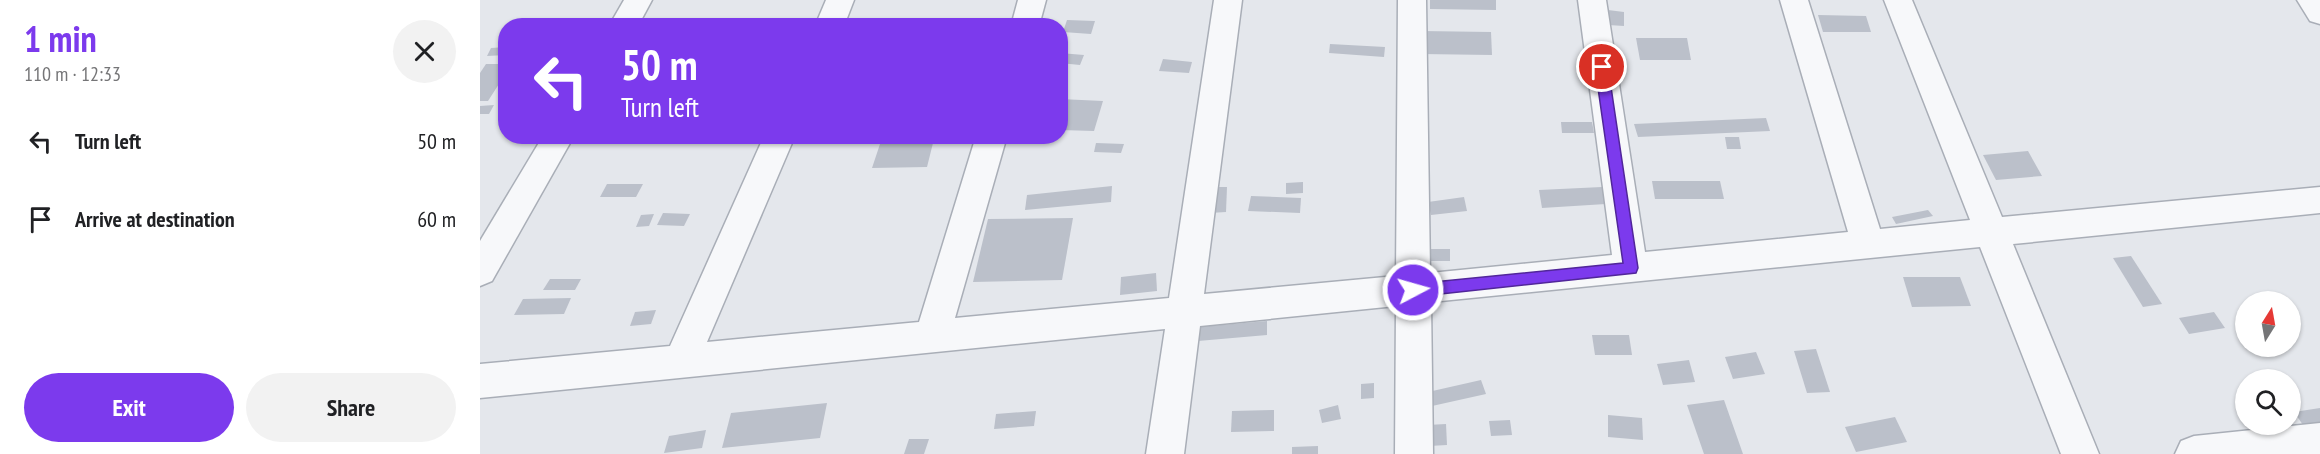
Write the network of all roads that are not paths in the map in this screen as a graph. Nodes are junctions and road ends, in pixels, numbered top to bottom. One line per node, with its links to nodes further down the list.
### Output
1 (638, 0): 11 (street)
2 (840, 0): 12 (street)
3 (1032, 0): 13 (street)
4 (1228, 0): 23 (street)
5 (1412, 0): 22 (street)
6 (1592, 0): 20 (street)
7 (1794, 0): 19 (street)
8 (1898, 0): 18 (street)
9 (2311, 0): 10 (street)
10 (2320, 14)
11 (628, 18)
12 (832, 18)
13 (1026, 18)
14 (554, 144): 21 (street)
15 (776, 144): 25 (street)
16 (990, 144): 24 (street)
17 (2320, 200): 18 (street)
18 (1991, 232): 19 (street); 31 (street)
19 (1868, 245): 20 (street)
20 (1631, 268): 22 (street)
21 (480, 271)
22 (1413, 290): 23 (street); 30 (street)
23 (1184, 314): 24 (street); 29 (street)
24 (932, 338): 25 (street)
25 (681, 362): 26 (street)
26 (480, 381)
27 (2320, 441): 28 (street)
28 (2284, 450): 32 (street)
29 (1165, 454)
30 (1414, 454)
31 (2080, 454)
32 (2194, 454)

